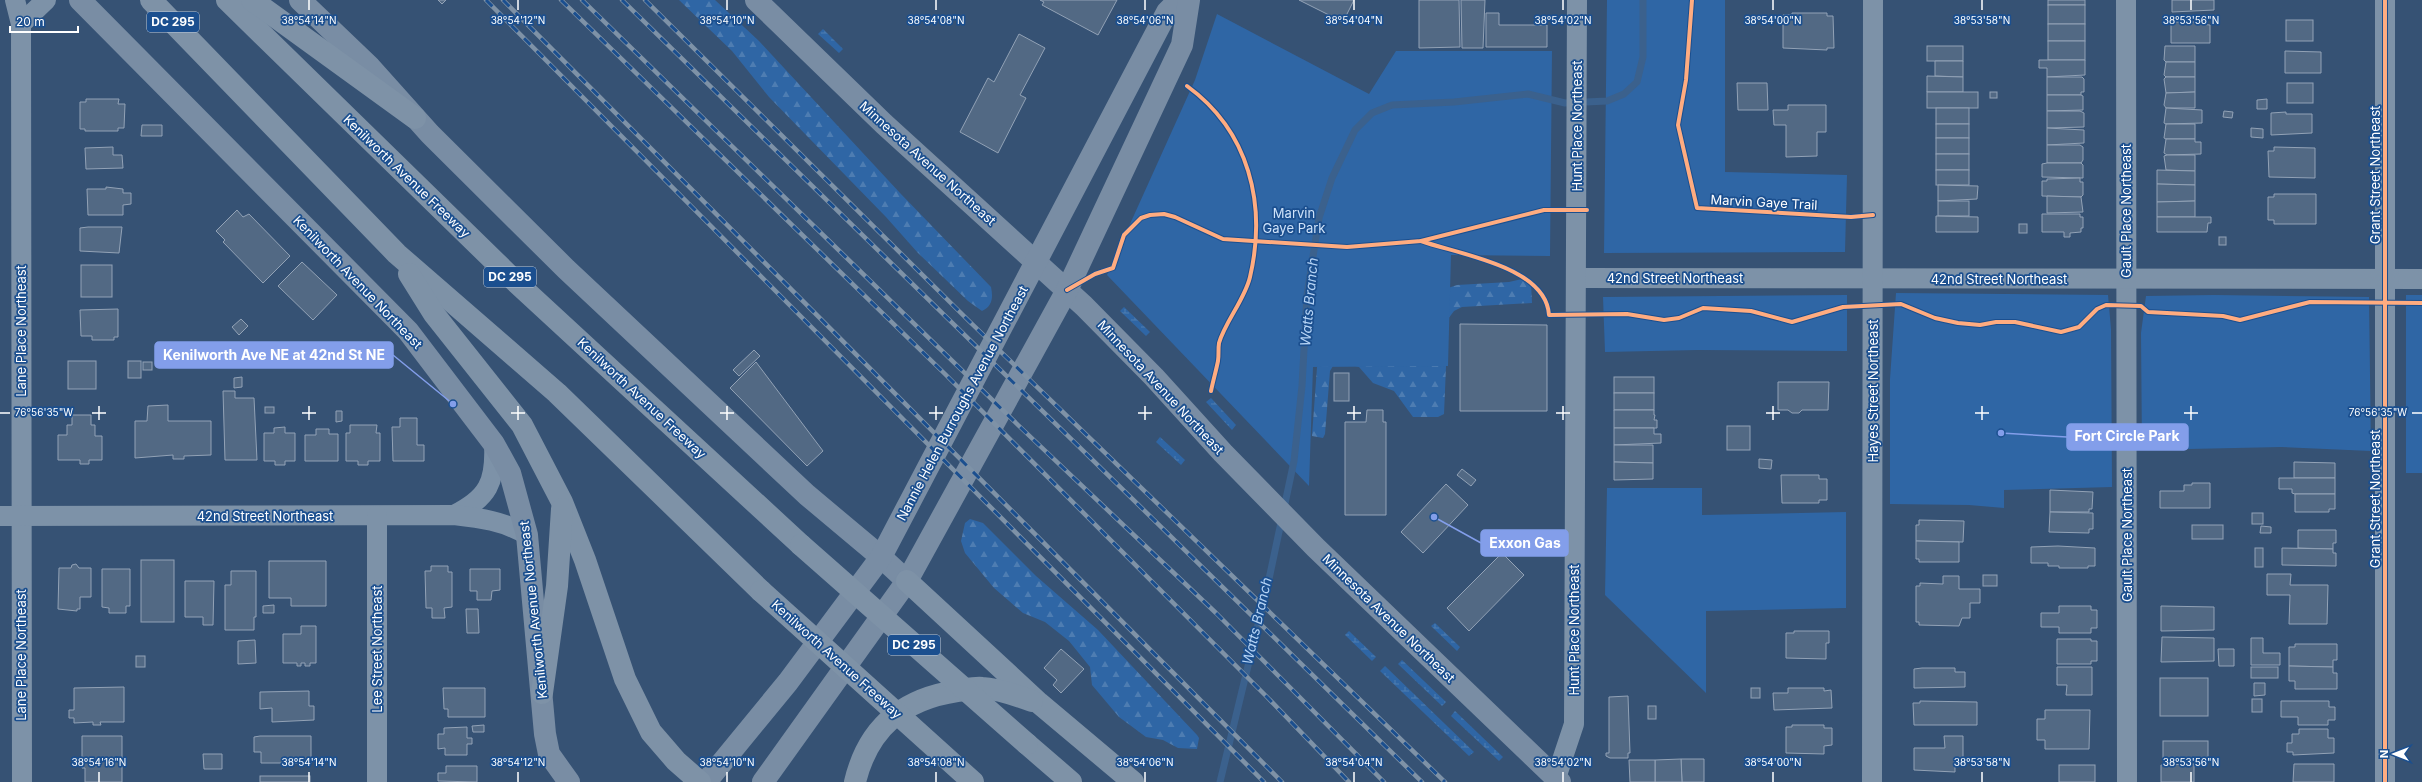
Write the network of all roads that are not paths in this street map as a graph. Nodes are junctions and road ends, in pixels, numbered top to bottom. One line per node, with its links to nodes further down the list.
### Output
1 (15, 0): 15 (street, Lane Place Northeast)
2 (46, 0): 15 (street)
3 (80, 0): 25 (main road, Kenilworth Avenue Northeast)
4 (151, 0): 17 (highway, Kenilworth Avenue Freeway / DC 295)
5 (227, 0): 45 (highway, Kenilworth Avenue Freeway / DC 295, bridge)
6 (252, 0): 16 (highway)
7 (300, 0): 16 (main road)
8 (756, 0): 18 (main road, Minnesota Avenue Northeast)
9 (1179, 0): 18 (main road, Nannie Helen Burroughs Avenue Northeast)
10 (1189, 0): 24 (main road)
11 (1577, 0): 19 (street, Hunt Place Northeast)
12 (1873, 0): 20 (street, Hayes Street Northeast)
13 (2126, 0): 21 (street, Gault Place Northeast)
14 (2385, 0): 22 (street, Grant Street Northeast)
15 (20, 24): 29 (street, Lane Place Northeast)
16 (415, 118): 32 (main road)
17 (397, 254): 26 (highway); 44 (highway, Kenilworth Avenue Freeway / DC 295, bridge)
18 (1037, 262): 24 (main road, Minnesota Avenue Northeast); 32 (main road, Nannie Helen Burroughs Avenue Northeast)
19 (1576, 278): 20 (street, 42nd Street Northeast); 36 (street, Hunt Place Northeast)
20 (1873, 278): 21 (street, 42nd Street Northeast); 47 (street, Hayes Street Northeast)
21 (2126, 279): 22 (street, 42nd Street Northeast); 48 (street, Gault Place Northeast)
22 (2385, 279): 23 (street, 42nd Street Northeast); 49 (street, Grant Street Northeast)
23 (2422, 279)
24 (1067, 290): 33 (main road); 36 (main road, Minnesota Avenue Northeast)
25 (494, 444): 27 (street); 31 (main road, Kenilworth Avenue Northeast)
26 (562, 502): 34 (highway); 40 (highway)
27 (454, 515): 30 (street, 42nd Street Northeast); 31 (street, 42nd Street Northeast)
28 (0, 516): 29 (street, 42nd Street Northeast)
29 (21, 516): 30 (street, 42nd Street Northeast); 37 (street, Lane Place Northeast)
30 (377, 516): 38 (street, Lee Street Northeast)
31 (527, 535): 34 (main road, Kenilworth Avenue Northeast)
32 (881, 557): 33 (main road); 41 (main road, Nannie Helen Burroughs Avenue Northeast)
33 (907, 581): 35 (highway); 42 (main road)
34 (542, 693): 39 (main road, Kenilworth Avenue Northeast)
35 (1039, 704): 43 (highway); 46 (highway)
36 (1558, 780)
37 (22, 782)
38 (377, 782)
39 (569, 782)
40 (700, 782)
41 (706, 782)
42 (763, 782)
43 (855, 782)
44 (973, 782)
45 (1071, 782)
46 (1133, 782)
47 (1872, 782)
48 (2127, 782)
49 (2385, 782)

